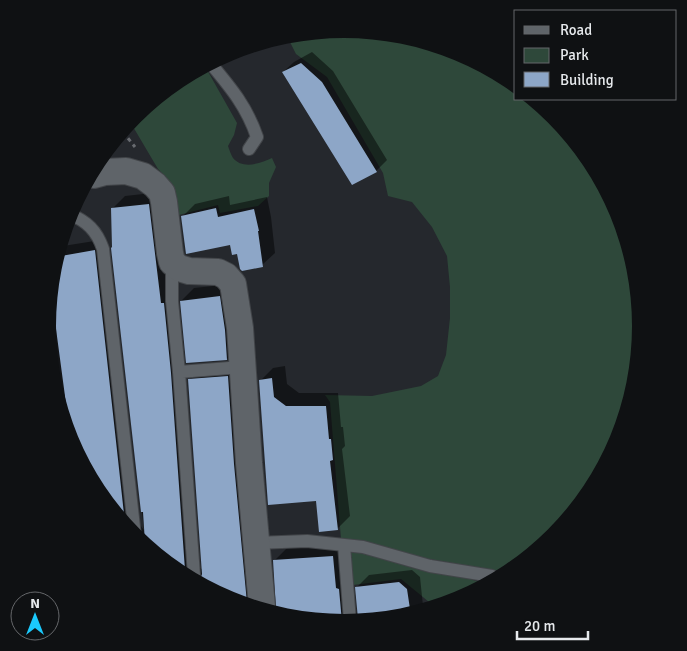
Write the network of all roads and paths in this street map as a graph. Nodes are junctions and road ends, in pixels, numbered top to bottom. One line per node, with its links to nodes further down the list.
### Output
1 (214, 68): 2 (lane)
2 (249, 149)
3 (98, 175): 5 (street)
4 (76, 217): 8 (lane)
5 (172, 262): 6 (street); 7 (lane)
6 (242, 367): 7 (lane); 9 (street)
7 (180, 372): 11 (lane)
8 (133, 522)
9 (256, 543): 10 (lane); 13 (street)
10 (344, 545): 12 (lane); 14 (lane)
11 (194, 572)
12 (487, 575)
13 (262, 602)
14 (349, 614)

